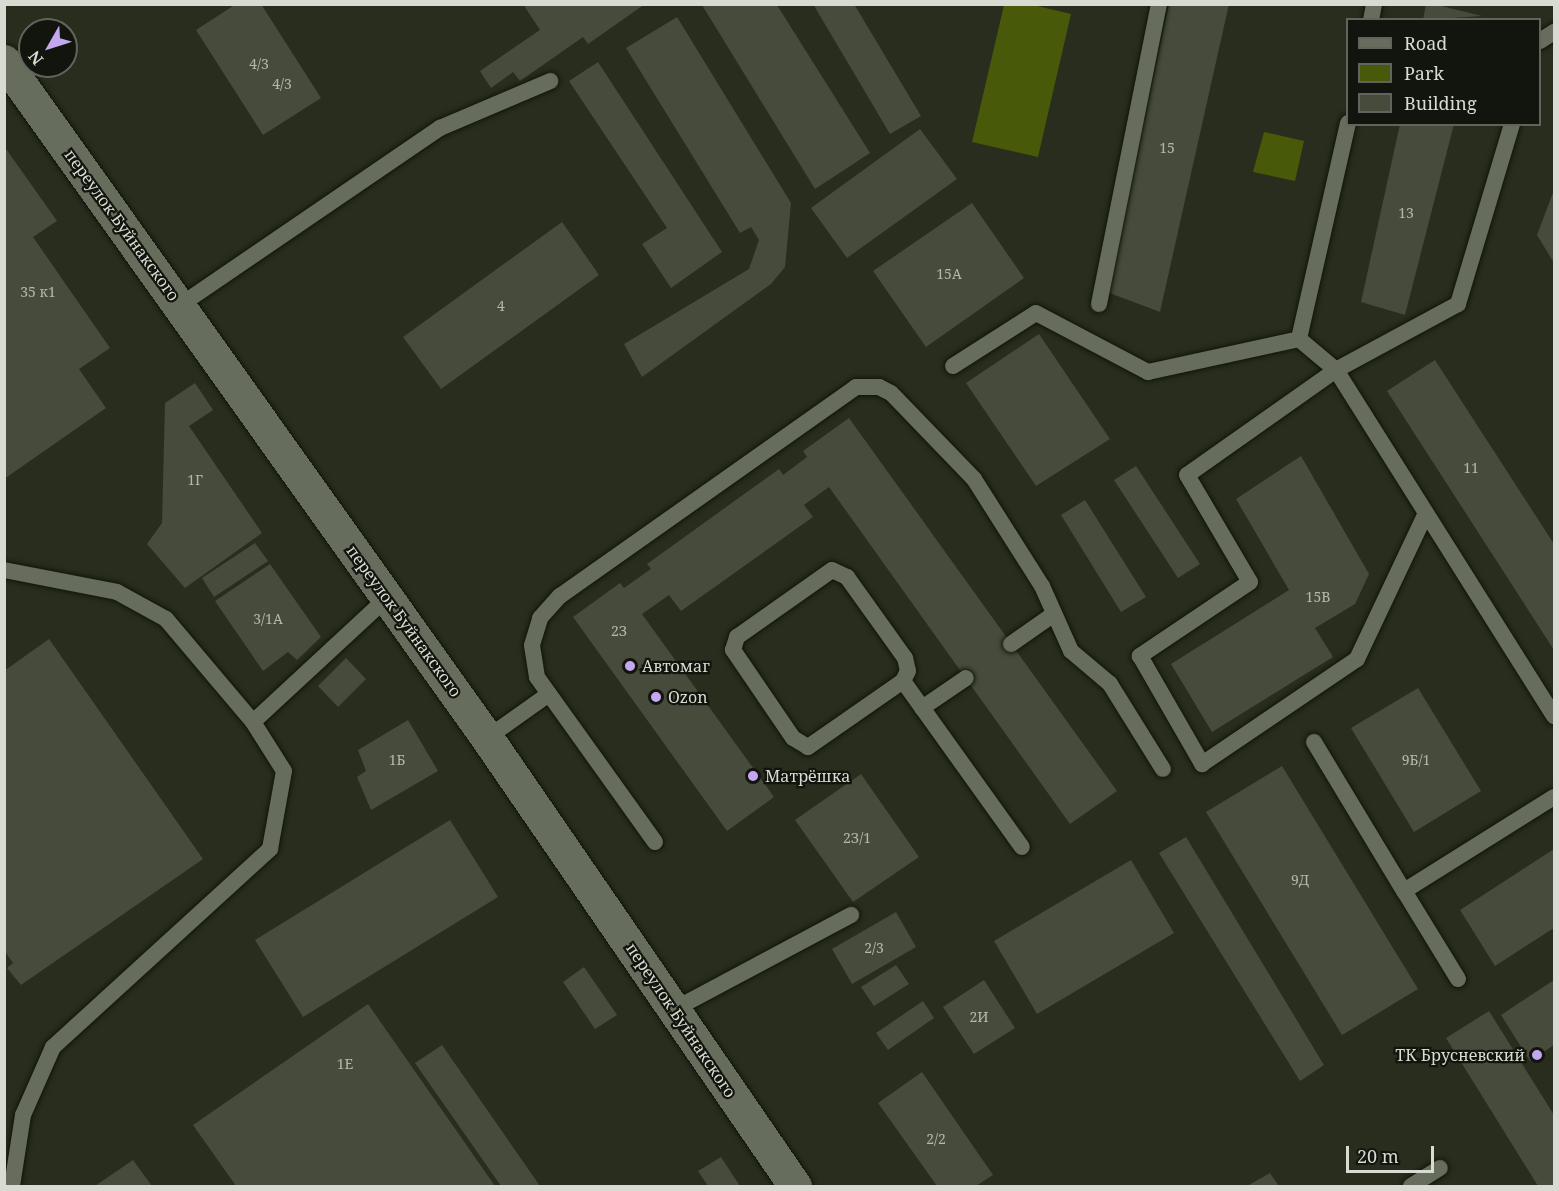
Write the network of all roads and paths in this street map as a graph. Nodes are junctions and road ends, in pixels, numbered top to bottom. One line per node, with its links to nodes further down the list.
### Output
1 (1159, 4): 8 (lane)
2 (1554, 32): 3 (lane)
3 (1541, 40)
4 (4, 61): 9 (street, переулок Буйнакского)
5 (550, 81): 9 (lane)
6 (1346, 126): 10 (lane)
7 (1511, 126): 12 (lane)
8 (1099, 304)
9 (179, 306): 15 (street, переулок Буйнакского)
10 (1299, 339): 11 (lane); 12 (lane)
11 (954, 366)
12 (1336, 370): 13 (lane); 13 (lane)
13 (1426, 513): 22 (lane)
14 (4, 570): 23 (lane)
15 (387, 598): 23 (lane); 24 (street, переулок Буйнакского)
16 (1054, 614): 17 (lane); 20 (lane); 26 (lane)
17 (1011, 644)
18 (966, 678): 21 (lane)
19 (903, 681): 19 (lane); 21 (lane)
20 (549, 694): 24 (lane); 28 (lane)
21 (922, 708): 29 (lane)
22 (1554, 716)
23 (253, 722): 35 (lane)
24 (487, 738): 33 (street, переулок Буйнакского)
25 (1314, 742): 30 (lane)
26 (1163, 769)
27 (1554, 796): 30 (lane)
28 (655, 842)
29 (1022, 847)
30 (1404, 891): 32 (lane)
31 (851, 915): 33 (lane)
32 (1458, 979)
33 (673, 1010): 36 (street, переулок Буйнакского)
34 (1440, 1168): 37 (lane)
35 (12, 1186)
36 (795, 1186)
37 (1411, 1186)

